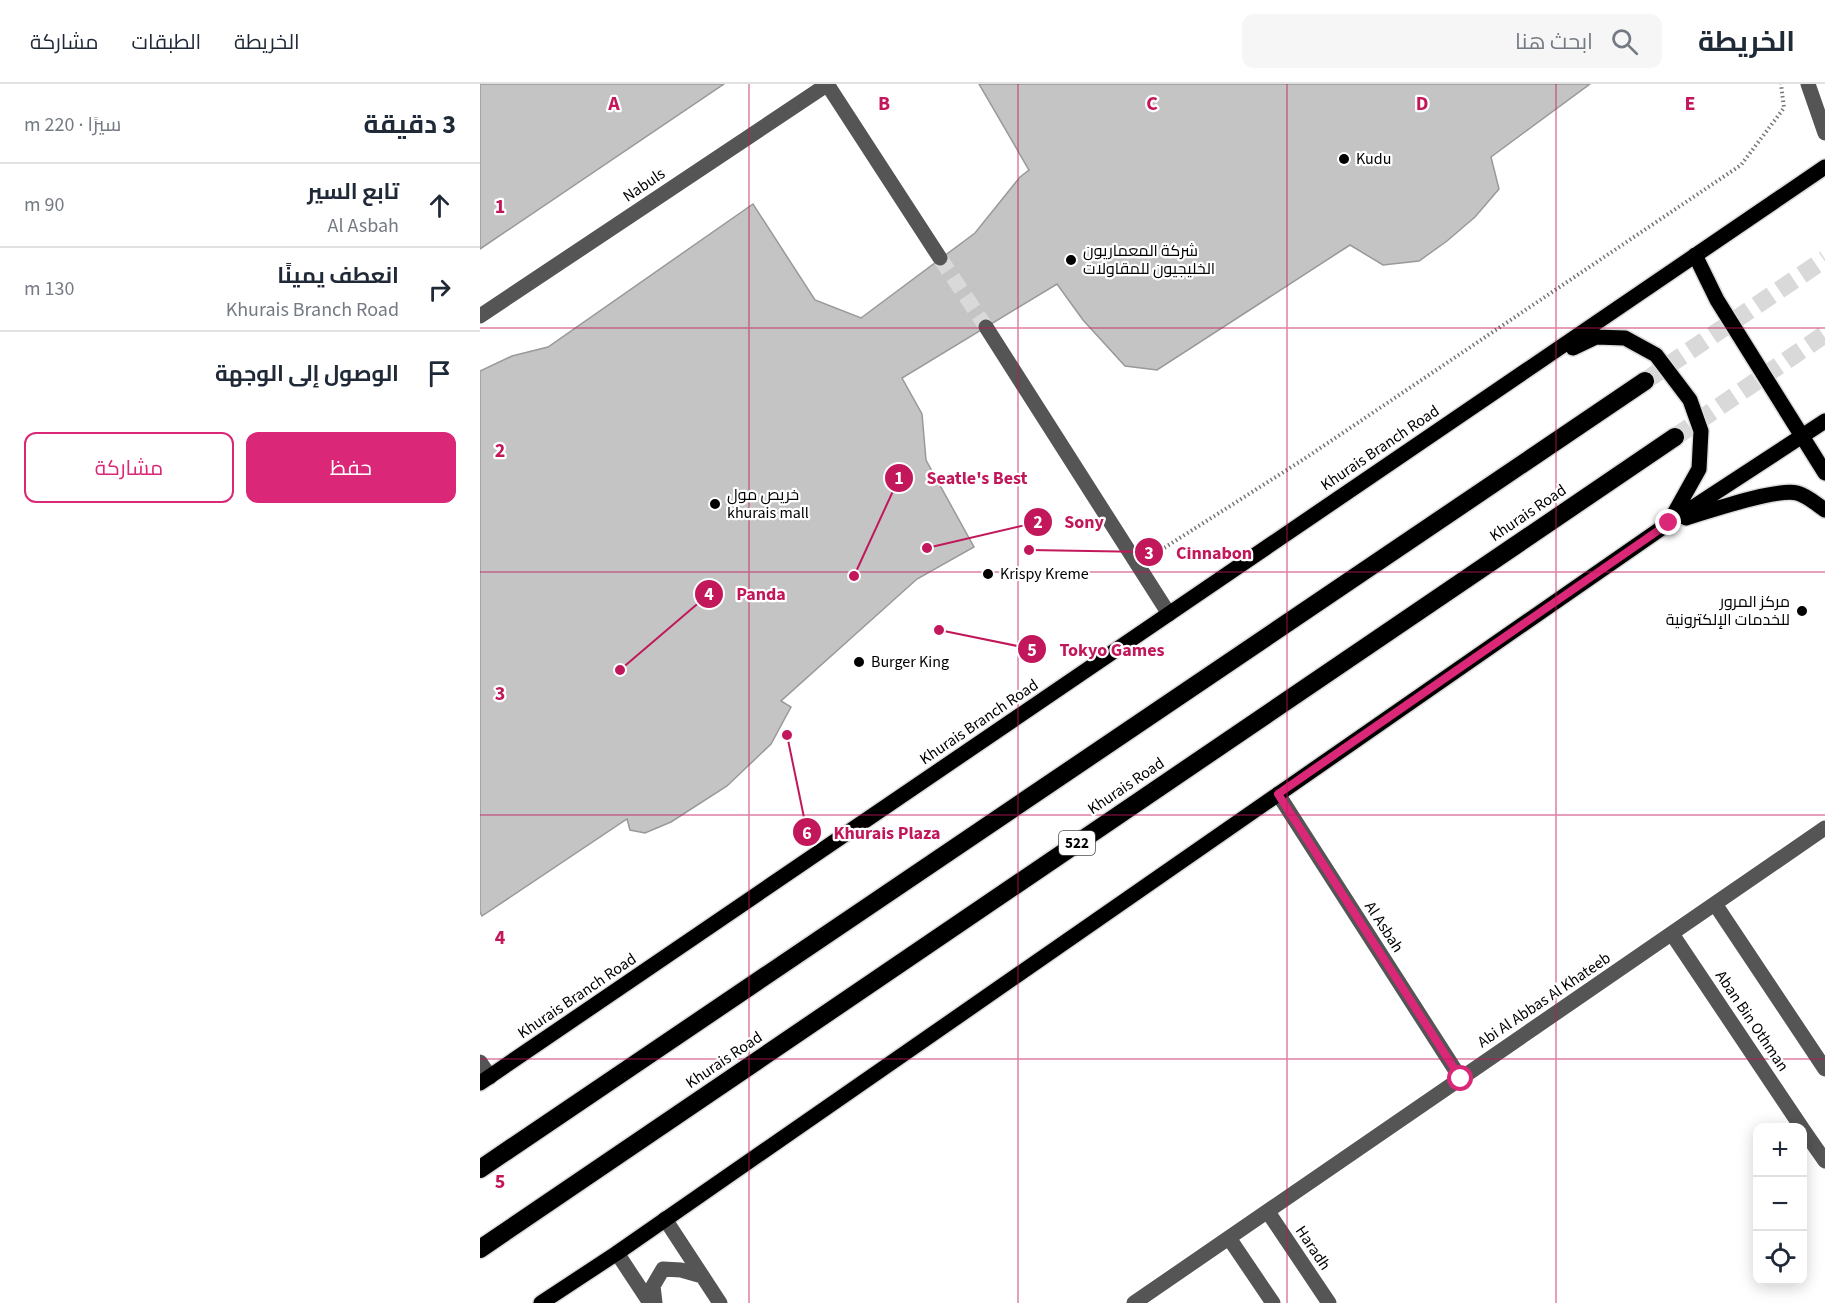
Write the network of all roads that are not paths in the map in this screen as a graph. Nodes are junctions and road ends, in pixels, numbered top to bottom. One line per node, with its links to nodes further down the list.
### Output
1 (827, 84): 6 (street); 7 (street, Nabuls)
2 (1808, 84): 3 (street)
3 (1825, 133)
4 (1825, 167): 5 (main road, Khurais Branch Road)
5 (1695, 255): 9 (main road, Khurais Branch Road); 12 (main road)
6 (940, 258)
7 (480, 316)
8 (986, 327): 17 (street)
9 (1530, 368): 16 (main road); 17 (main road, Khurais Branch Road)
10 (1645, 381): 29 (highway)
11 (1825, 421): 12 (main road)
12 (1802, 436): 14 (main road); 16 (main road)
13 (1675, 437): 33 (highway, Khurais Road / 522)
14 (1825, 473)
15 (1825, 510): 16 (main road)
16 (1669, 523): 18 (main road)
17 (1169, 614): 25 (main road, Khurais Branch Road)
18 (1278, 794): 24 (street, Al Asbah); 31 (main road)
19 (1825, 828): 20 (street, Abi Al Abbas Al Khateeb)
20 (1715, 904): 21 (street, Abi Al Abbas Al Khateeb); 23 (street, Aban Bin Othman)
21 (1672, 934): 24 (street, Abi Al Abbas Al Khateeb); 26 (street, Aban Bin Othman)
22 (480, 1062): 25 (street)
23 (1825, 1069)
24 (1461, 1079): 30 (street, Abi Al Abbas Al Khateeb)
25 (485, 1080)
26 (1799, 1123)
27 (1807, 1135): 28 (street, Aban Bin Othman)
28 (1825, 1161)
29 (480, 1169)
30 (1268, 1212): 32 (street, Abi Al Abbas Al Khateeb); 42 (street, Haradh)
31 (665, 1219): 34 (main road); 35 (street)
32 (1229, 1238): 40 (street, Abi Al Abbas Al Khateeb); 41 (street)
33 (480, 1249)
34 (617, 1253): 36 (main road); 37 (street)
35 (702, 1276): 38 (street); 39 (street)
36 (541, 1303)
37 (650, 1303)
38 (655, 1303)
39 (720, 1303)
40 (1134, 1303)
41 (1274, 1303)
42 (1329, 1303)

